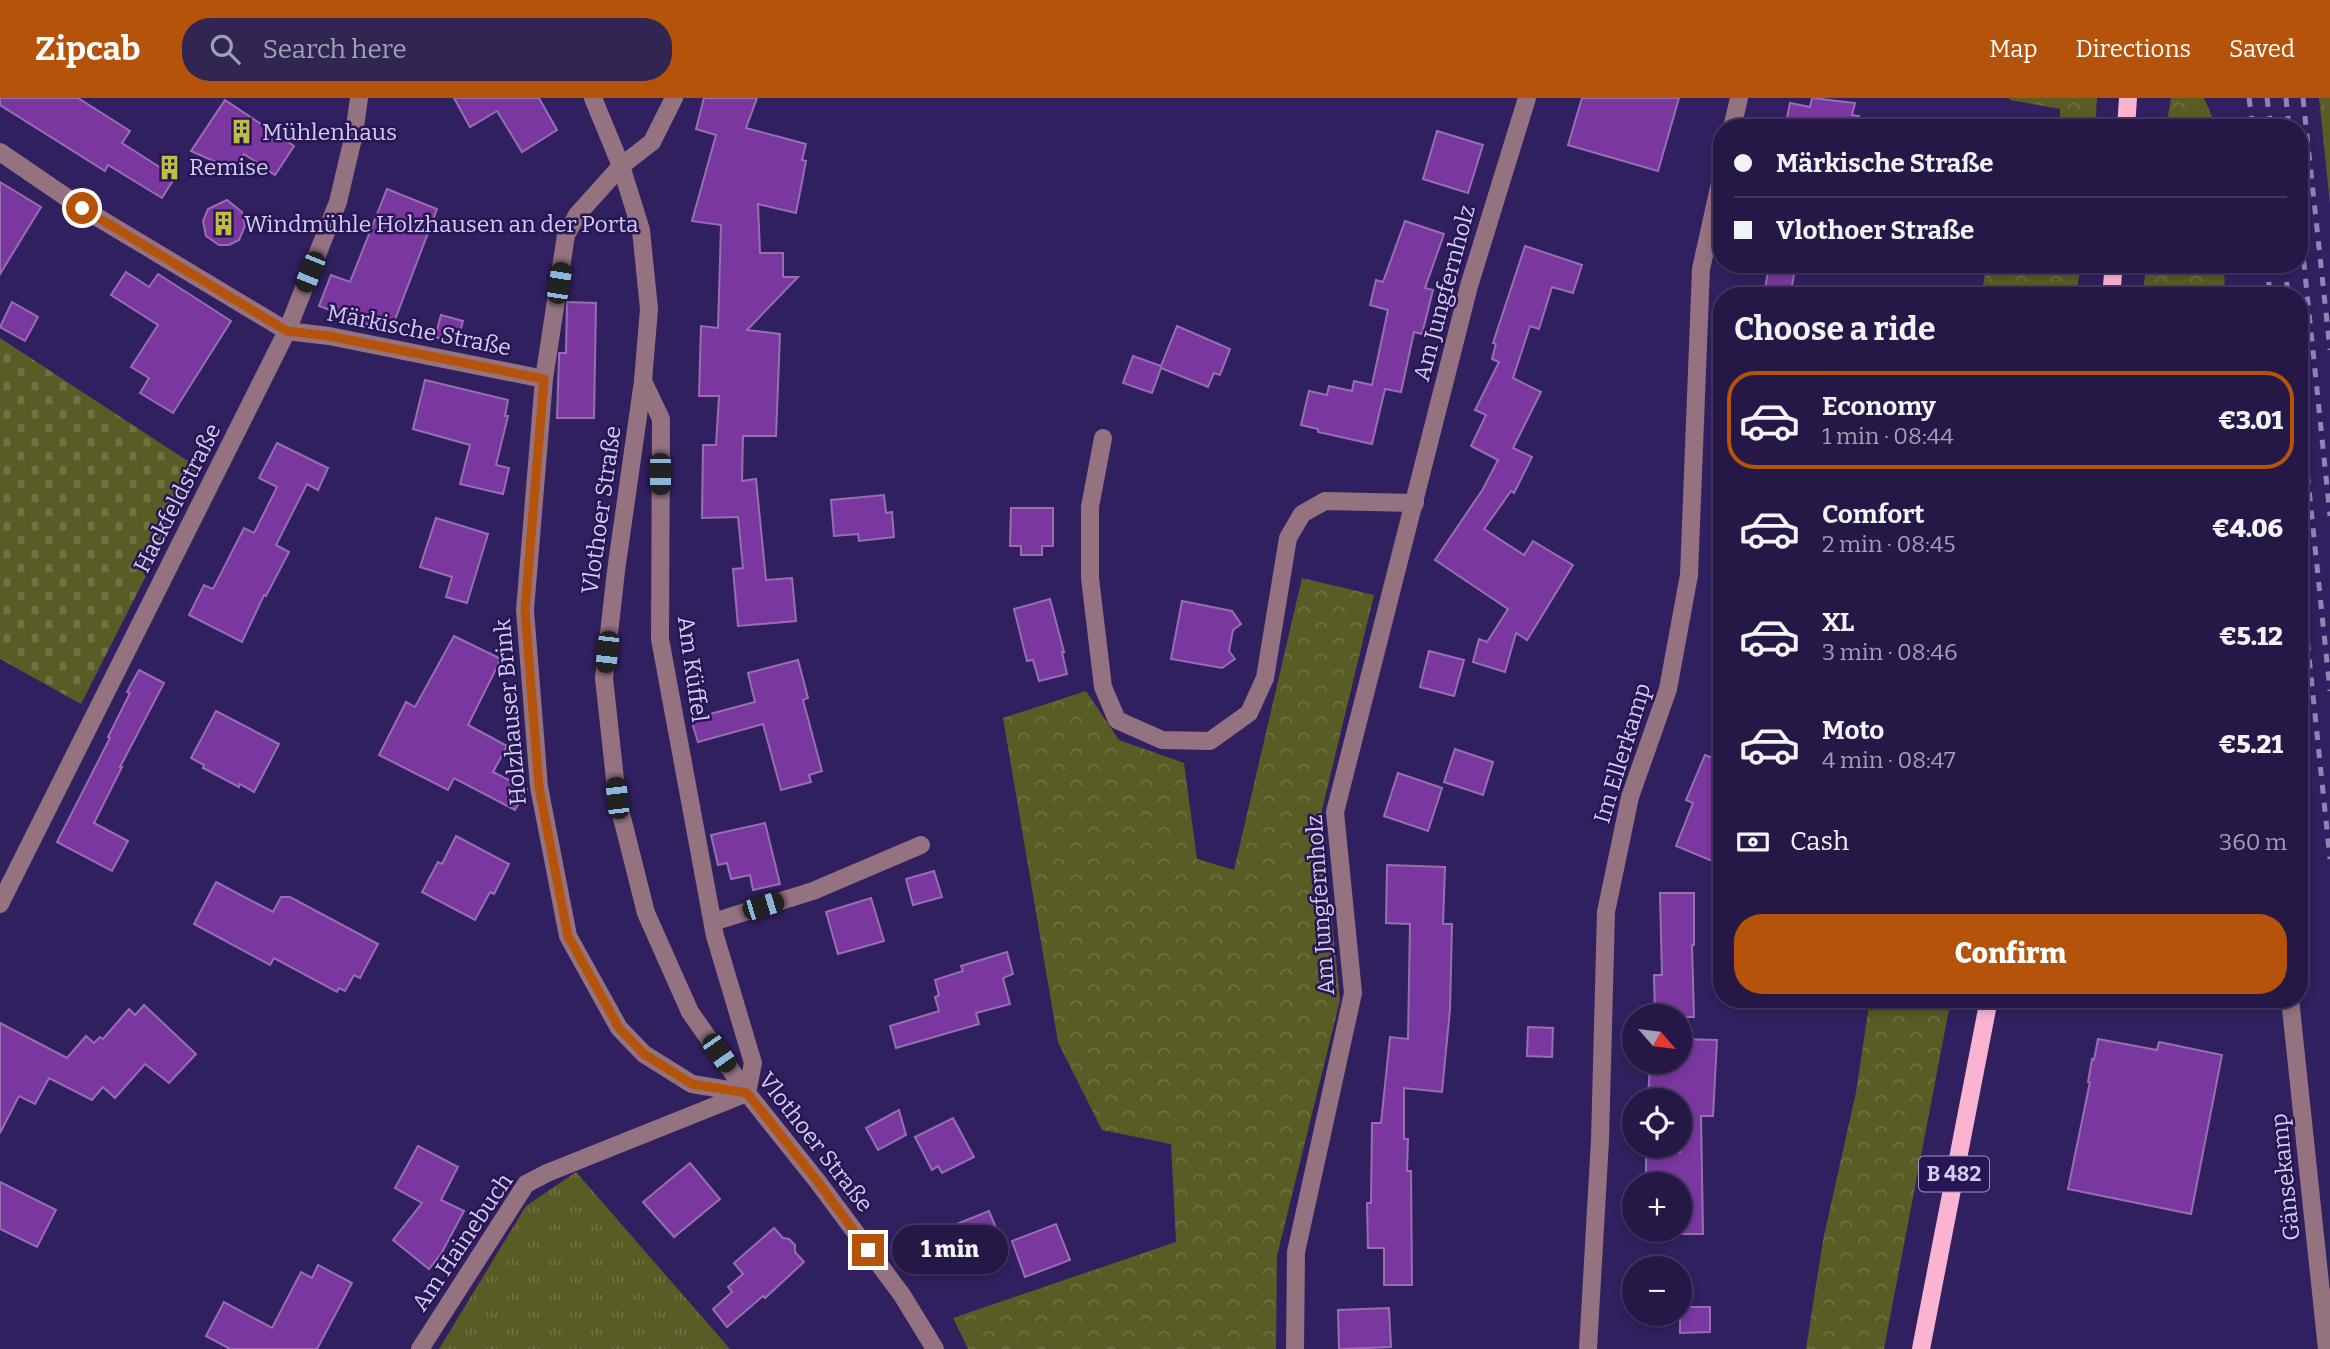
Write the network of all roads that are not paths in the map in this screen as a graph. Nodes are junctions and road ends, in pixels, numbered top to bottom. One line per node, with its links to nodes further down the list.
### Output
1 (359, 98): 12 (street, Hackfeldstraße)
2 (593, 98): 10 (street, Vlothoer Straße)
3 (674, 98): 10 (street, Holzhauser Brink)
4 (1527, 98): 16 (street, Am Jungfernholz)
5 (1739, 98): 7 (street)
6 (2128, 98): 8 (main road)
7 (1734, 119)
8 (2127, 119)
9 (0, 152): 12 (street, Märkische Straße)
10 (621, 166): 13 (street, Holzhauser Brink); 14 (street, Vlothoer Straße)
11 (1713, 215): 26 (street, Im Ellerkamp)
12 (287, 331): 13 (street, Märkische Straße); 18 (street, Hackfeldstraße)
13 (544, 379): 22 (street, Holzhauser Brink)
14 (643, 381): 19 (street, Am Küffel); 22 (street, Vlothoer Straße)
15 (1103, 438): 16 (street)
16 (1415, 503): 25 (street, Am Jungfernholz)
17 (921, 845): 19 (street)
18 (0, 904)
19 (713, 922): 22 (street, Am Küffel)
20 (1987, 1008): 27 (main road, B 482)
21 (2291, 1008): 28 (street, Gänsekamp)
22 (747, 1093): 23 (street, Am Hainebuch); 24 (street, Vlothoer Straße)
23 (420, 1349)
24 (935, 1349)
25 (1295, 1349)
26 (1588, 1349)
27 (1921, 1349)
28 (2327, 1349)

